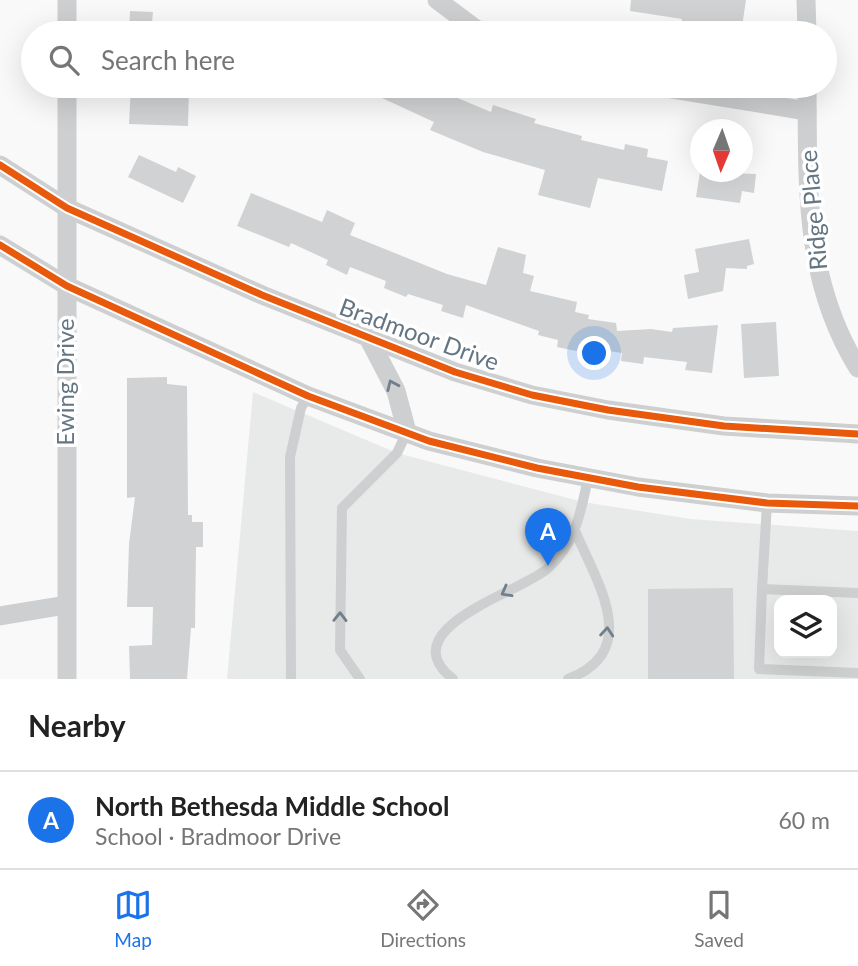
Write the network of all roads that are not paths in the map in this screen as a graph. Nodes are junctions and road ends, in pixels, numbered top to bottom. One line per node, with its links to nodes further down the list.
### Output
1 (67, 0): 4 (street)
2 (437, 0): 5 (street)
3 (806, 0): 6 (street)
4 (67, 21)
5 (465, 21)
6 (807, 21)
7 (67, 98): 12 (street, Ewing Drive)
8 (727, 98): 10 (street)
9 (807, 98): 10 (street, Ridge Place)
10 (807, 111): 16 (street, Ridge Place)
11 (0, 165): 12 (street, Bradmoor Drive)
12 (67, 208): 14 (street, Ewing Drive); 15 (street, Bradmoor Drive)
13 (0, 245): 14 (street)
14 (67, 286): 17 (street); 26 (street, Ewing Drive)
15 (370, 341): 18 (street, one-way to 15); 19 (street, Bradmoor Drive)
16 (858, 368)
17 (307, 396): 18 (street); 30 (lane)
18 (407, 432): 20 (street); 31 (lane, one-way to 18)
19 (858, 435)
20 (588, 478): 21 (street); 23 (lane)
21 (767, 503): 22 (street); 24 (lane)
22 (858, 506)
23 (576, 533): 32 (lane, one-way to 32); 33 (lane, one-way to 23)
24 (762, 589): 25 (lane); 28 (lane)
25 (858, 593)
26 (66, 605): 27 (street); 29 (street, Ewing Drive)
27 (0, 616)
28 (858, 673)
29 (67, 679)
30 (291, 679)
31 (360, 679)
32 (453, 679)
33 (568, 679)

